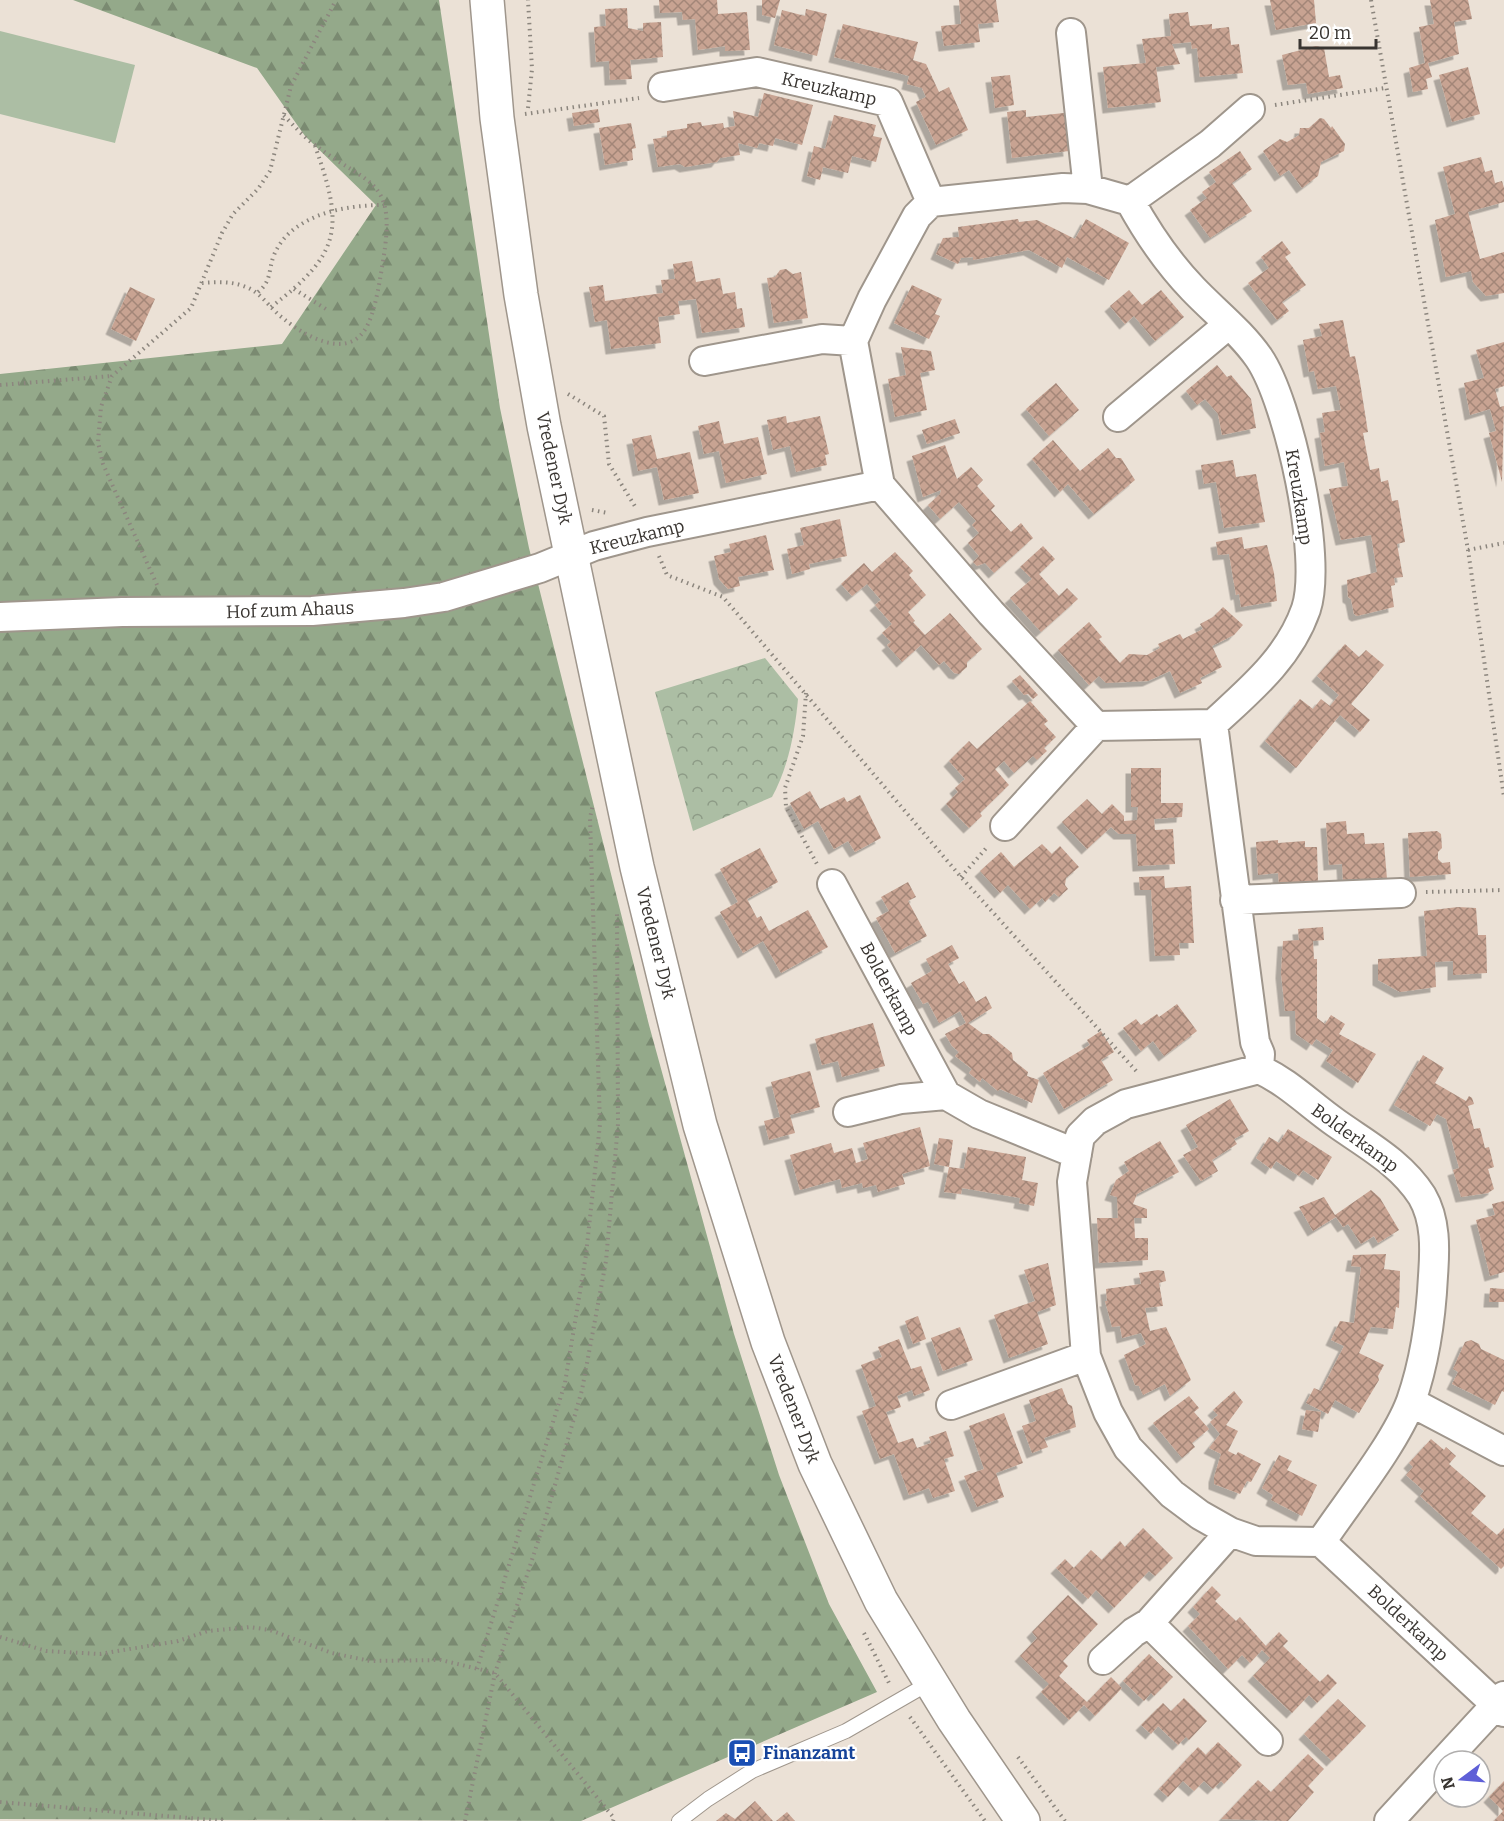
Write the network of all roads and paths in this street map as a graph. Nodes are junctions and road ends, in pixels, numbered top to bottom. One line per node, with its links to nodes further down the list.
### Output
1 (336, 0): 9 (path)
2 (487, 0): 10 (main road, Vredener Dyk)
3 (528, 0): 10 (path)
4 (1371, 0): 7 (path)
5 (1071, 33): 12 (street)
6 (663, 87): 10 (path); 14 (street, Kreuzkamp)
7 (1385, 88): 8 (path); 34 (path)
8 (1250, 109): 13 (street)
9 (282, 114): 11 (path); 17 (path)
10 (517, 119): 33 (main road, Vredener Dyk)
11 (315, 146): 15 (path); 16 (path)
12 (1088, 189): 13 (street); 14 (street)
13 (1130, 201): 22 (street, Kreuzkamp)
14 (931, 202): 23 (street)
15 (384, 205): 16 (path); 20 (path)
16 (334, 211): 18 (path); 19 (path)
17 (202, 283): 19 (path); 25 (path)
18 (294, 289): 20 (path); 21 (path)
19 (258, 292): 20 (path)
20 (271, 307)
21 (326, 309)
22 (1229, 324): 28 (street); 38 (street, Kreuzkamp)
23 (853, 341): 24 (street); 29 (street)
24 (704, 361)
25 (112, 376): 26 (path); 35 (path)
26 (0, 385)
27 (566, 394): 31 (path)
28 (1118, 417)
29 (880, 485): 31 (street, Kreuzkamp); 39 (street)
30 (586, 508): 33 (path)
31 (644, 524): 33 (street, Kreuzkamp); 37 (path)
32 (1504, 543): 34 (path)
33 (583, 550): 35 (street, Hof zum Ahaus); 65 (main road, Vredener Dyk)
34 (1468, 550): 40 (path)
35 (170, 613): 36 (street, Hof zum Ahaus)
36 (0, 617)
37 (806, 692): 43 (path); 44 (path)
38 (1213, 724): 39 (street); 47 (street)
39 (1096, 726): 42 (street)
40 (1504, 797)
41 (594, 800): 63 (path)
42 (1005, 826): 43 (path)
43 (961, 877): 50 (path)
44 (832, 884): 51 (street, Bolderkamp)
45 (1504, 890): 46 (path)
46 (1401, 893): 47 (street)
47 (1235, 900): 49 (street)
48 (616, 911): 64 (path)
49 (1257, 1056): 50 (street); 55 (street, Bolderkamp)
50 (1157, 1094): 53 (street)
51 (946, 1095): 52 (street); 53 (street)
52 (848, 1112)
53 (1077, 1154): 54 (street)
54 (1086, 1356): 56 (street); 58 (street)
55 (1411, 1402): 57 (street); 59 (street, Bolderkamp)
56 (951, 1405)
57 (1504, 1451)
58 (1230, 1532): 59 (street); 60 (street)
59 (1321, 1542): 66 (street, Bolderkamp)
60 (1149, 1623): 62 (street); 67 (street)
61 (0, 1637): 63 (path)
62 (1103, 1660)
63 (477, 1669): 64 (path)
64 (495, 1673): 73 (path); 74 (path)
65 (931, 1682): 75 (lane); 76 (main road, Vredener Dyk)
66 (1501, 1704): 68 (street)
67 (1268, 1741)
68 (1456, 1749)
69 (1015, 1754): 77 (path)
70 (1432, 1774): 78 (street)
71 (0, 1802): 72 (path)
72 (224, 1821)
73 (465, 1821)
74 (613, 1821)
75 (679, 1821)
76 (1023, 1821)
77 (1065, 1821)
78 (1389, 1821)

